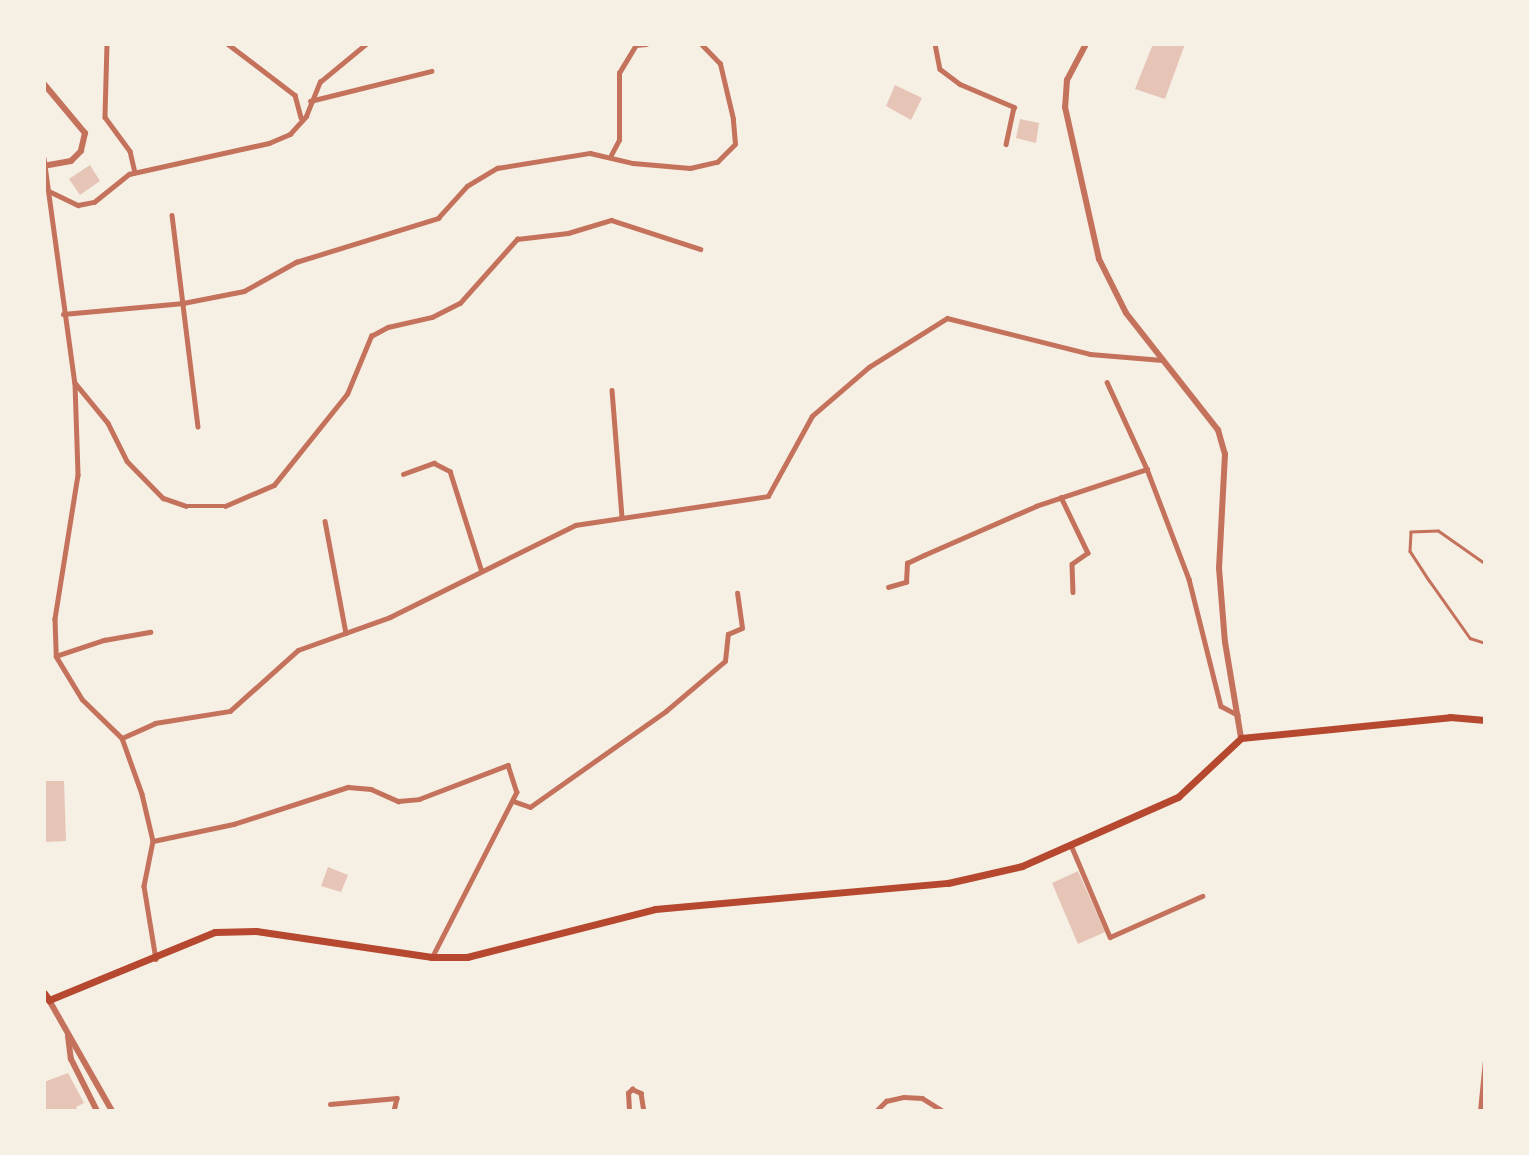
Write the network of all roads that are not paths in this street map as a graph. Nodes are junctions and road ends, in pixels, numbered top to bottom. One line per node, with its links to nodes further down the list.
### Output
1 (107, 44): 15 (street)
2 (229, 44): 11 (street)
3 (366, 44): 10 (street)
4 (646, 44): 13 (street)
5 (701, 44): 13 (street)
6 (934, 44): 12 (street)
7 (1086, 44): 21 (street)
8 (430, 71): 10 (street)
9 (44, 84): 14 (street)
10 (310, 101): 11 (street)
11 (301, 117): 15 (street)
12 (1006, 145)
13 (611, 155): 19 (street)
14 (44, 163): 16 (street)
15 (135, 172): 16 (street)
16 (51, 191): 20 (street)
17 (172, 215): 19 (street)
18 (700, 249): 23 (street)
19 (183, 303): 20 (street); 25 (street)
20 (63, 314): 23 (street)
21 (1163, 360): 29 (street); 40 (street)
22 (1107, 382): 26 (street)
23 (75, 383): 39 (street)
24 (612, 390): 29 (street)
25 (198, 426)
26 (1147, 469): 28 (street); 40 (street)
27 (403, 474): 32 (street)
28 (1061, 497): 33 (street); 34 (street)
29 (622, 517): 32 (street)
30 (325, 521): 37 (street)
31 (1485, 564): 38 (lane)
32 (481, 569): 37 (street)
33 (888, 587)
34 (1073, 592)
35 (737, 593): 44 (street)
36 (150, 632): 39 (street)
37 (346, 633): 42 (street)
38 (1485, 643)
39 (57, 656): 42 (street)
40 (1239, 715): 43 (street)
41 (1485, 720): 43 (main road)
42 (122, 738): 45 (street)
43 (1241, 738): 46 (main road)
44 (513, 801): 45 (street); 48 (street)
45 (153, 841): 49 (street)
46 (1071, 845): 47 (street); 48 (main road)
47 (1202, 896)
48 (432, 957): 49 (main road)
49 (156, 959): 51 (main road)
50 (44, 993): 51 (main road)
51 (49, 1000): 52 (street)
52 (67, 1034): 56 (street); 57 (street)
53 (1485, 1060): 54 (street)
54 (1484, 1091): 63 (street)
55 (330, 1104): 58 (street)
56 (97, 1111)
57 (113, 1111)
58 (394, 1111)
59 (629, 1111): 60 (street)
60 (644, 1111)
61 (876, 1111): 62 (street)
62 (943, 1111)
63 (1480, 1111)

